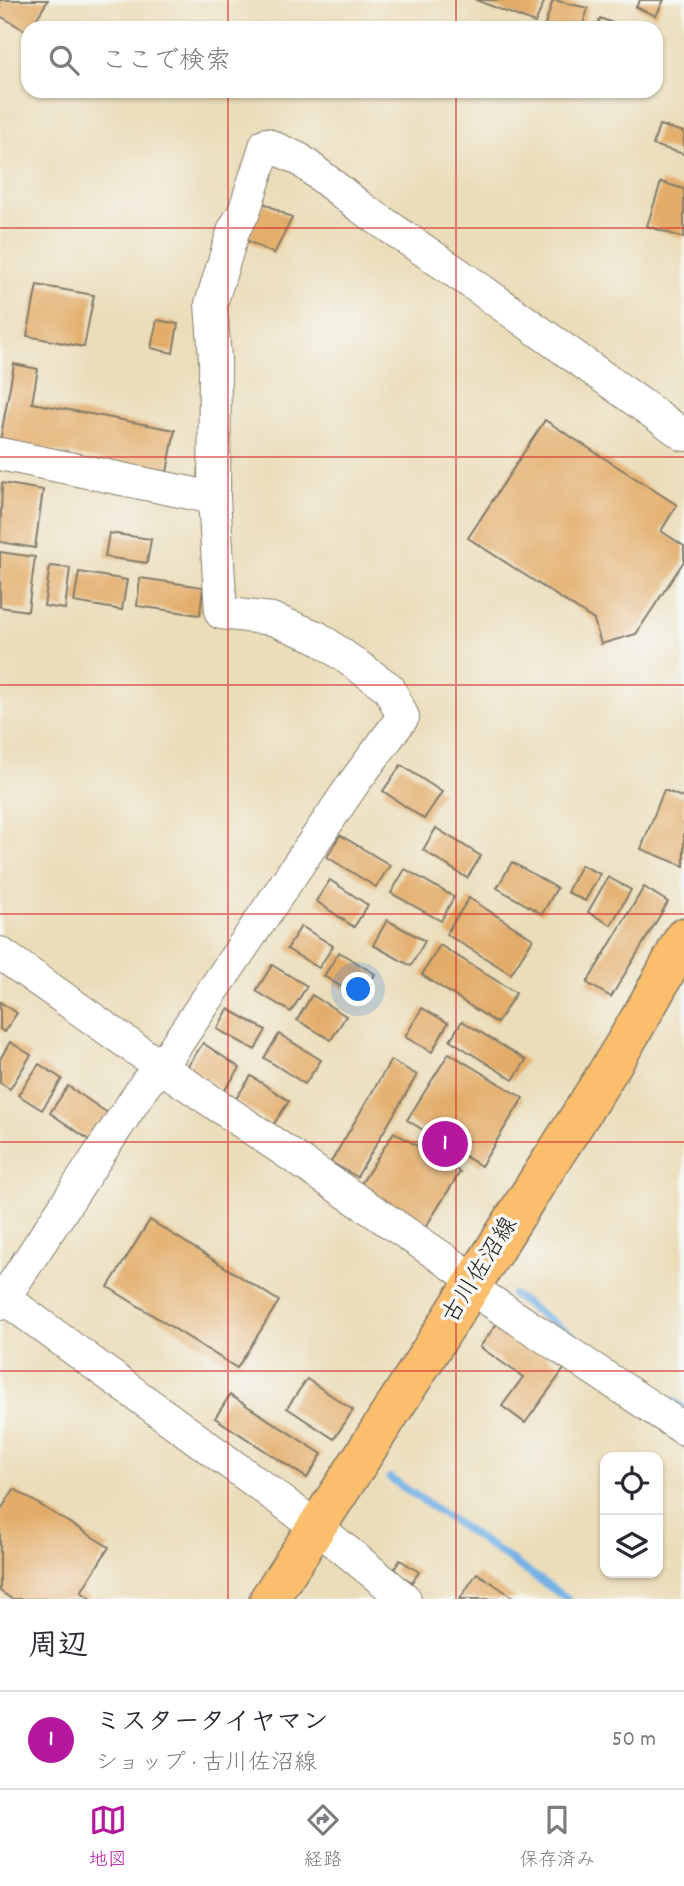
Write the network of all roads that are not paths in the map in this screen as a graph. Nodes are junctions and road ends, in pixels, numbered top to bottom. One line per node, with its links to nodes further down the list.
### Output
1 (684, 435): 3 (street)
2 (0, 454): 3 (street)
3 (214, 498): 6 (street)
4 (684, 937): 7 (main road, 古川佐沼線)
5 (0, 953): 6 (street)
6 (161, 1067): 7 (street); 8 (street)
7 (473, 1284): 9 (street); 10 (main road, 古川佐沼線)
8 (2, 1299): 10 (street)
9 (684, 1429)
10 (317, 1528): 11 (main road, 古川佐沼線); 12 (street)
11 (269, 1599)
12 (405, 1599)

